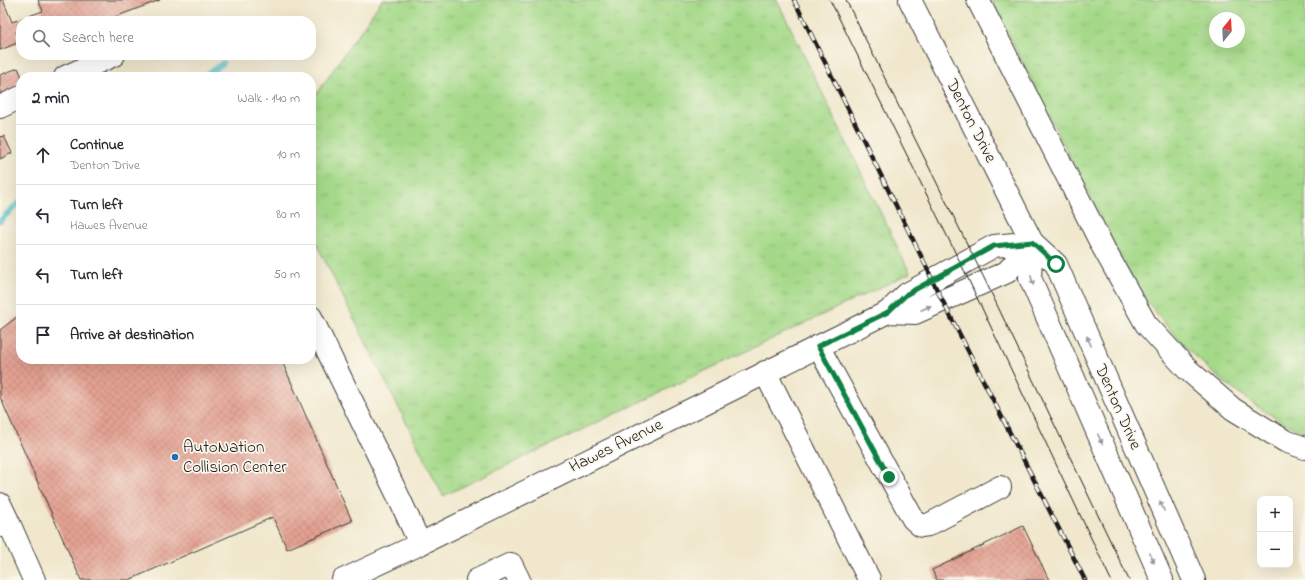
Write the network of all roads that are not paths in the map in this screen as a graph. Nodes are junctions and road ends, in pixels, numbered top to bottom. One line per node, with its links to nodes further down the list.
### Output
1 (910, 0): 7 (main road, Denton Drive)
2 (978, 0): 12 (main road)
3 (103, 60): 4 (main road)
4 (76, 72)
5 (16, 99): 6 (main road)
6 (0, 107)
7 (1032, 242): 8 (main road, Hawes Avenue); 8 (main road, Hawes Avenue, one-way to 7); 21 (main road, Denton Drive, one-way to 21); 22 (main road, Denton Drive, one-way to 7)
8 (888, 312): 10 (main road, Hawes Avenue)
9 (316, 327): 15 (main road)
10 (818, 346): 11 (main road, Hawes Avenue); 13 (main road)
11 (765, 372): 15 (main road, Hawes Avenue); 20 (main road)
12 (1305, 448)
13 (1000, 487)
14 (3, 518): 16 (main road)
15 (420, 544): 17 (main road, Hawes Avenue)
16 (34, 580)
17 (343, 580)
18 (477, 580): 19 (main road)
19 (519, 580)
20 (868, 580)
21 (1162, 580)
22 (1194, 580)

